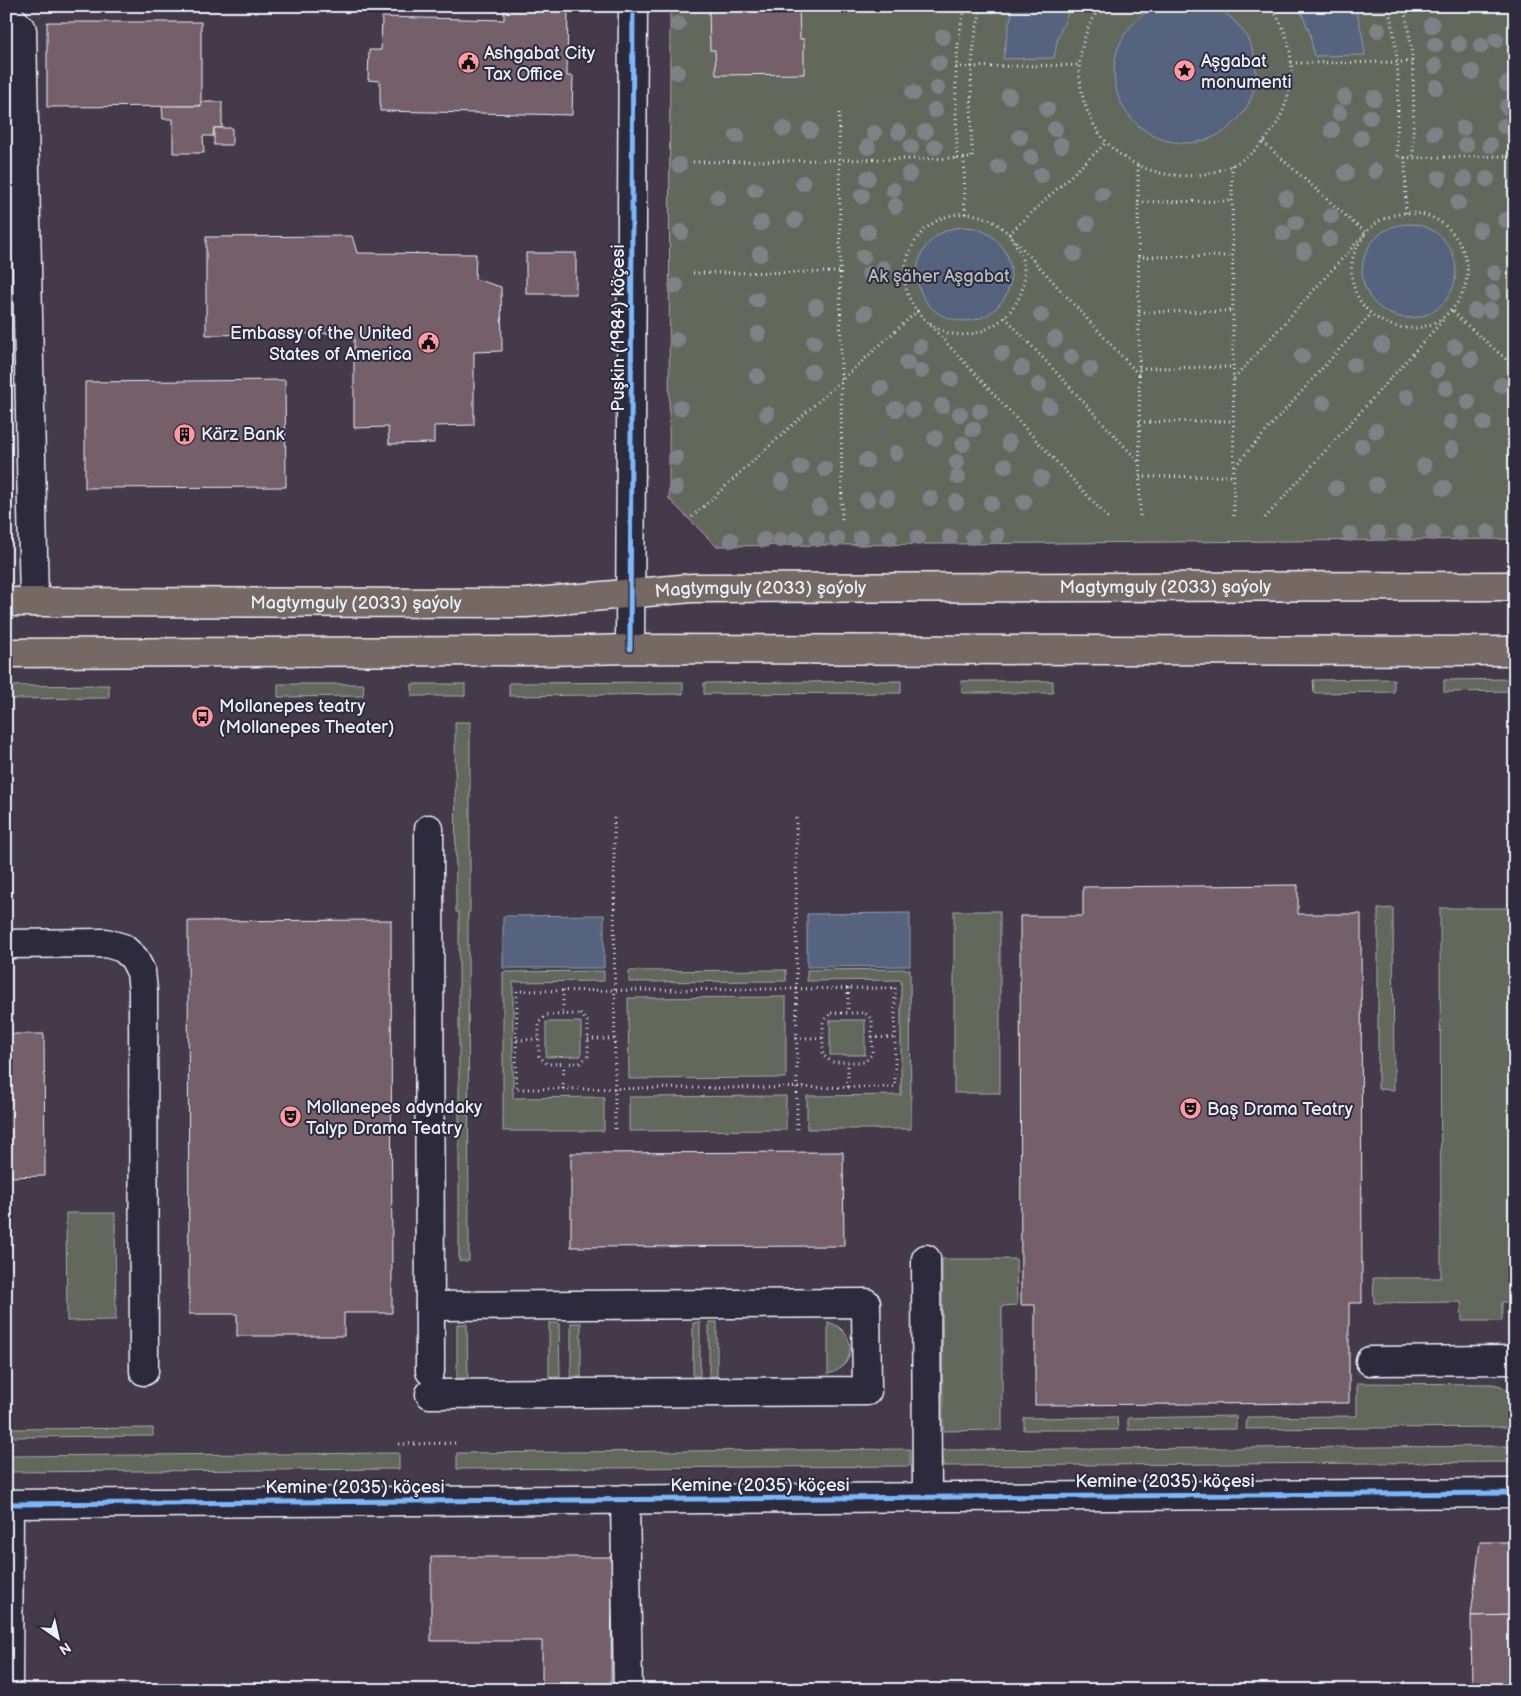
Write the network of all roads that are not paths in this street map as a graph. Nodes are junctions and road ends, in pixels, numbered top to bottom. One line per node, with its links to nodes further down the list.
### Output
1 (633, 6): 4 (street, Puşkin (1984) köçesi)
2 (6, 12): 6 (street)
3 (1515, 586): 4 (main road, Magtymguly (2033) şaýoly)
4 (630, 594): 6 (main road, Magtymguly (2033) şaýoly); 7 (street, Puşkin (1984) köçesi)
5 (6, 602): 6 (main road, Magtymguly (2033) şaýoly)
6 (34, 602)
7 (630, 649): 8 (main road); 9 (main road)
8 (1515, 651)
9 (6, 653)
10 (429, 829): 13 (street)
11 (6, 944): 16 (street)
12 (926, 1259): 18 (street)
13 (430, 1306): 13 (street)
14 (1515, 1360): 15 (street)
15 (1370, 1361)
16 (144, 1371)
17 (1515, 1492): 18 (street, Kemine (2035) köçesi)
18 (926, 1497): 19 (street, Kemine (2035) köçesi)
19 (625, 1499): 20 (street, Kemine (2035) köçesi); 22 (street)
20 (8, 1504): 21 (street)
21 (8, 1690)
22 (628, 1690)

